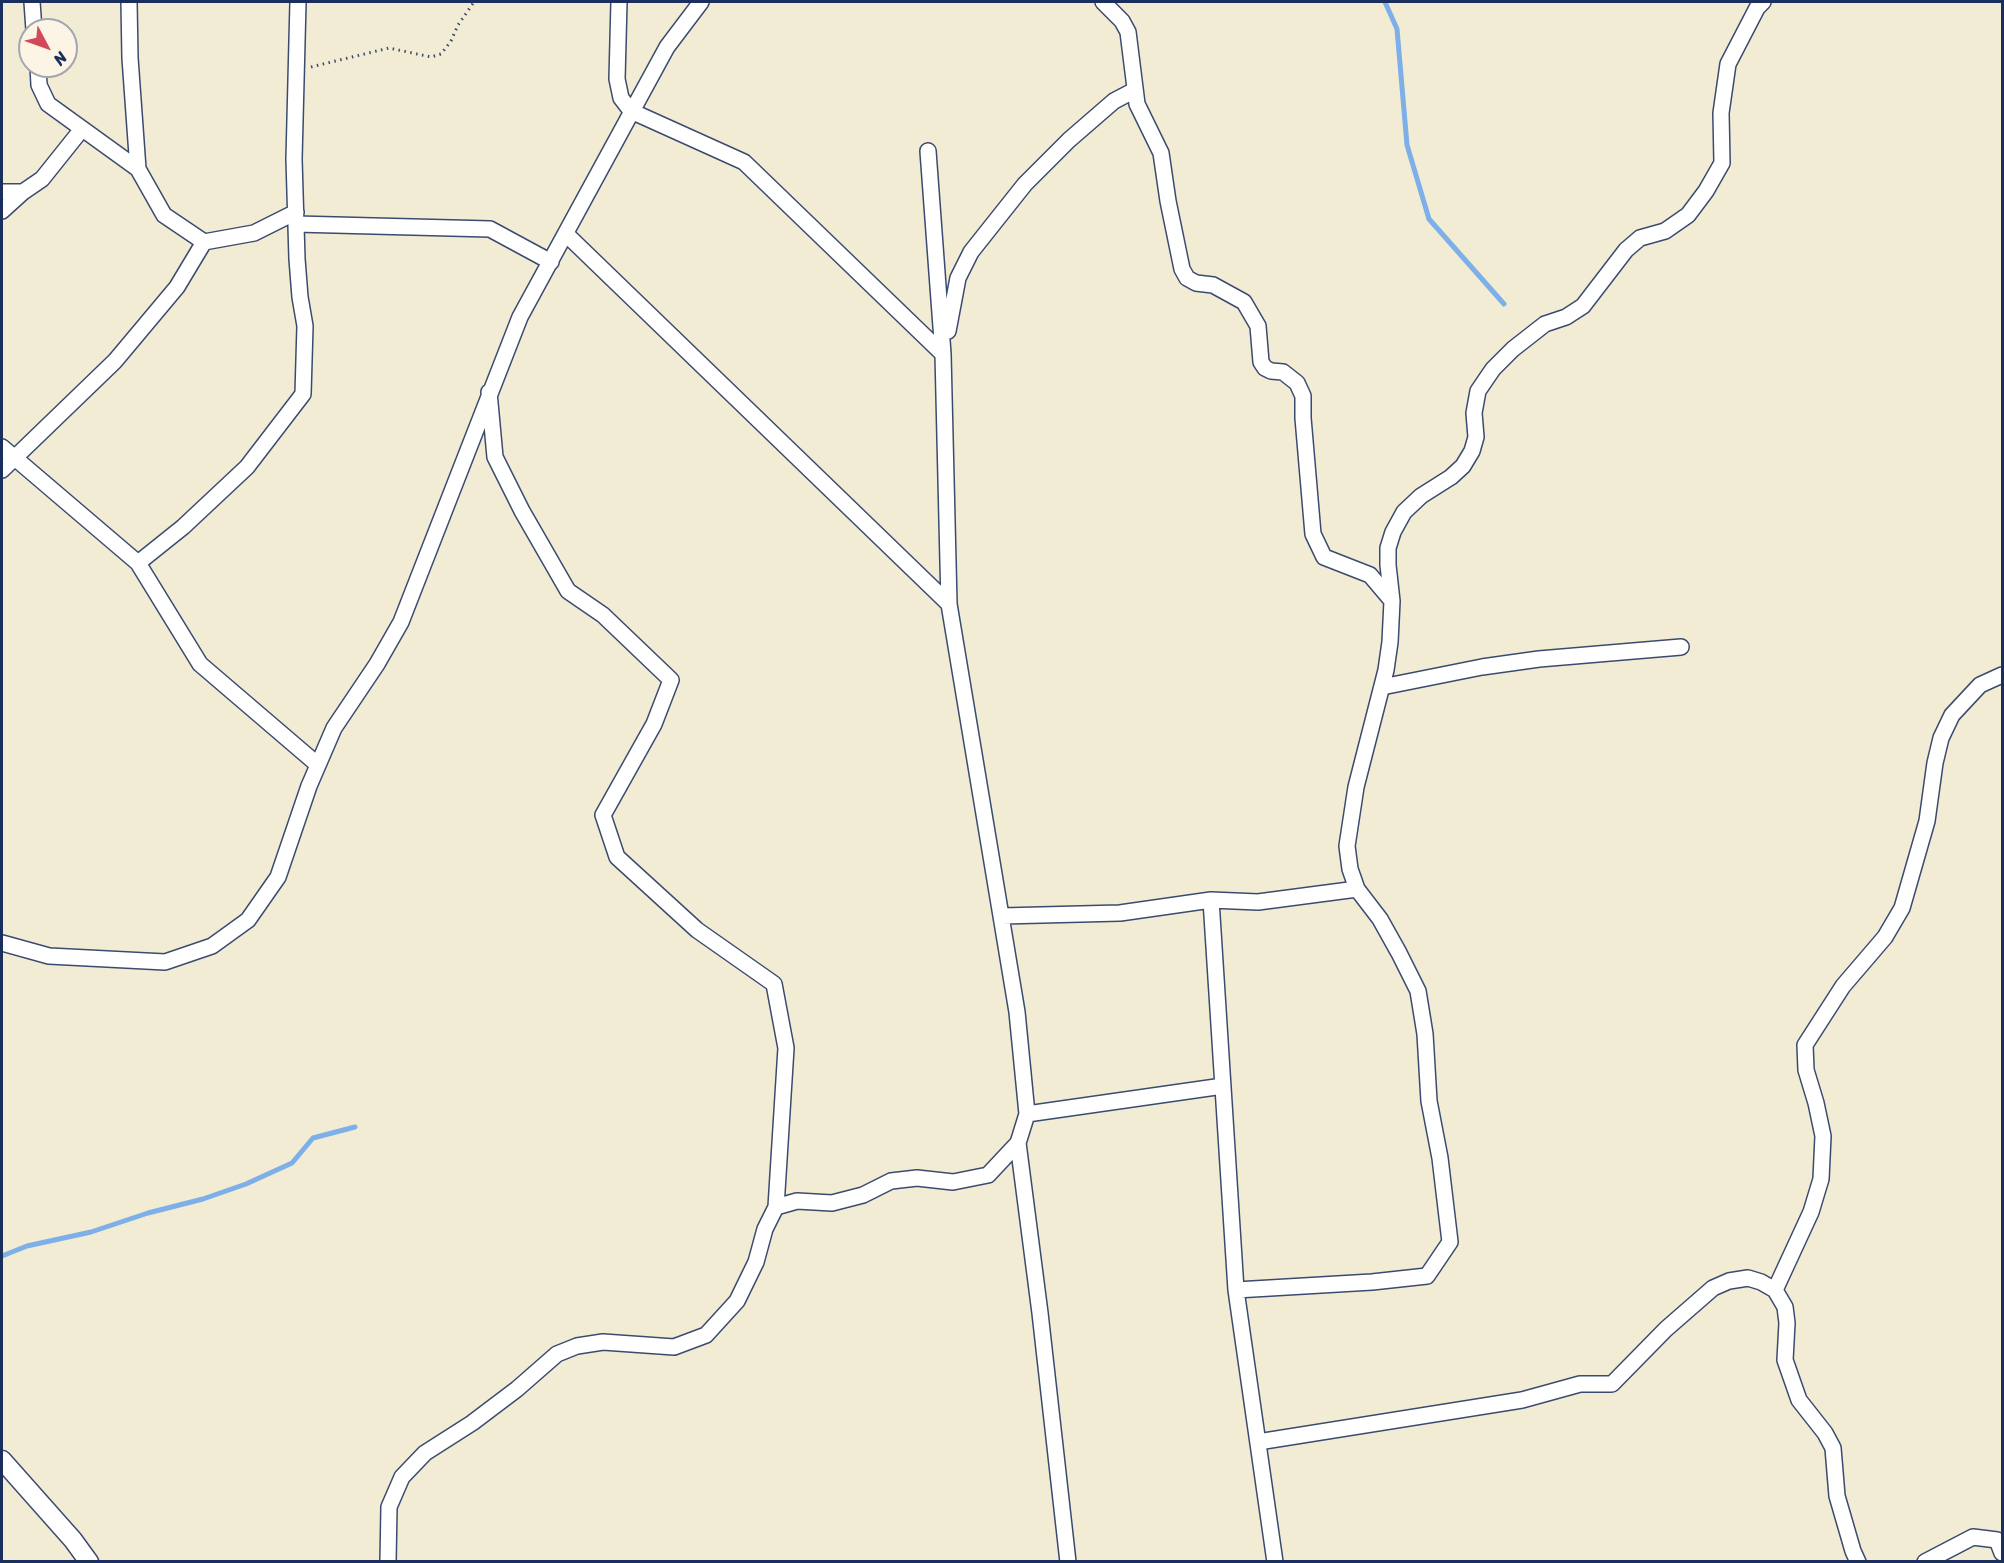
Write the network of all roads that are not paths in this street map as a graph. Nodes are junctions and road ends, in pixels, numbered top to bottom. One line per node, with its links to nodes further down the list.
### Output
1 (32, 2): 8 (street)
2 (129, 2): 14 (street)
3 (298, 2): 18 (street)
4 (619, 2): 11 (street)
5 (701, 2): 11 (street)
6 (1103, 2): 10 (street)
7 (1763, 2): 27 (street)
8 (33, 18)
9 (39, 78): 12 (street)
10 (1135, 90): 22 (street); 27 (street)
11 (631, 111): 19 (street); 22 (street)
12 (82, 129): 14 (street); 16 (street)
13 (928, 151): 22 (street)
14 (138, 169): 20 (street)
15 (2, 192): 16 (street)
16 (23, 192): 17 (street)
17 (2, 211)
18 (296, 218): 20 (street); 21 (street); 26 (street)
19 (566, 234): 21 (street); 28 (street)
20 (204, 242): 24 (street)
21 (551, 262): 23 (street)
22 (944, 354): 28 (street)
23 (489, 393): 32 (street); 40 (street)
24 (8, 452): 25 (street); 26 (street)
25 (2, 470)
26 (138, 563): 32 (street)
27 (1392, 601): 31 (street)
28 (949, 604): 35 (street)
29 (1681, 646): 31 (street)
30 (2002, 675): 42 (street)
31 (1382, 687): 33 (street)
32 (318, 765): 36 (street)
33 (1357, 889): 34 (street); 41 (street)
34 (1211, 900): 35 (street); 37 (street)
35 (1002, 916): 38 (street)
36 (2, 943)
37 (1223, 1086): 38 (street); 41 (street)
38 (1028, 1114): 39 (street)
39 (1018, 1143): 40 (street); 48 (street)
40 (776, 1207): 47 (street)
41 (1236, 1290): 43 (street)
42 (1775, 1290): 43 (street); 50 (street)
43 (1258, 1442): 49 (street)
44 (2, 1460): 46 (street)
45 (2002, 1553): 51 (street)
46 (89, 1562)
47 (388, 1562)
48 (1068, 1562)
49 (1275, 1562)
50 (1858, 1562)
51 (1925, 1562)

